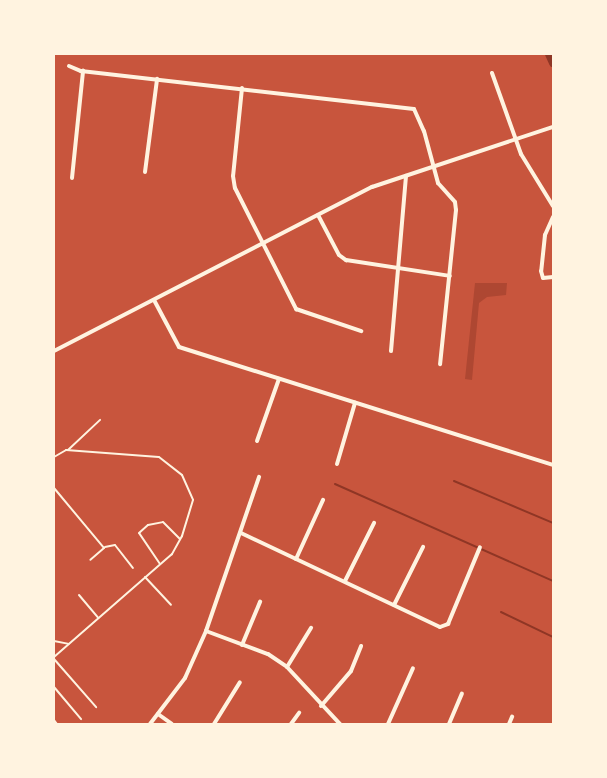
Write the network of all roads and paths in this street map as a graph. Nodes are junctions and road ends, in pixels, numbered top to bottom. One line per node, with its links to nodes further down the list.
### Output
1 (69, 66): 2 (street)
2 (83, 71): 4 (street); 11 (street)
3 (492, 73): 7 (street)
4 (157, 79): 5 (street); 9 (street)
5 (242, 88): 8 (street); 15 (street)
6 (552, 127): 7 (street)
7 (514, 141): 8 (street); 12 (street)
8 (434, 167): 10 (street); 17 (street)
9 (146, 172)
10 (406, 176): 13 (street); 16 (street)
11 (72, 178)
12 (553, 206)
13 (318, 215): 15 (street); 16 (street)
14 (553, 217): 18 (street)
15 (263, 244): 19 (street); 20 (street)
16 (399, 269): 17 (street); 21 (street)
17 (450, 276): 23 (street)
18 (553, 277)
19 (154, 300): 22 (street); 24 (street)
20 (361, 331)
21 (391, 350)
22 (54, 351)
23 (440, 364)
24 (280, 379): 25 (street); 27 (street)
25 (355, 403): 30 (street); 31 (street)
26 (100, 420): 28 (lane)
27 (258, 441)
28 (68, 450): 29 (lane); 37 (lane)
29 (54, 457)
30 (337, 464)
31 (553, 465)
32 (259, 477): 36 (street)
33 (54, 488): 39 (lane)
34 (323, 500): 41 (street)
35 (374, 522): 46 (street)
36 (241, 533): 41 (street); 53 (street)
37 (180, 540): 43 (lane); 43 (lane)
38 (480, 547): 50 (street)
39 (104, 548): 42 (lane); 44 (lane)
40 (423, 548): 50 (street)
41 (296, 559): 46 (street)
42 (90, 560)
43 (160, 564): 45 (lane)
44 (133, 568)
45 (145, 577): 49 (lane); 51 (lane)
46 (345, 581): 50 (street)
47 (79, 596): 51 (lane)
48 (260, 602): 56 (street)
49 (172, 605)
50 (394, 606)
51 (98, 618): 55 (lane)
52 (311, 628): 59 (street)
53 (206, 631): 56 (street); 66 (street)
54 (54, 641): 55 (lane)
55 (68, 644): 58 (lane)
56 (242, 645): 59 (street)
57 (361, 646): 64 (street)
58 (54, 658): 65 (lane)
59 (287, 667): 64 (street)
60 (414, 668): 77 (street)
61 (240, 682): 74 (street)
62 (54, 687): 69 (lane)
63 (462, 694): 78 (street)
64 (321, 706): 76 (street)
65 (96, 708)
66 (158, 714): 72 (street); 73 (street)
67 (299, 714): 75 (street)
68 (512, 716): 79 (street)
69 (81, 719)
70 (54, 720): 71 (lane)
71 (57, 724)
72 (150, 724)
73 (172, 724)
74 (214, 724)
75 (291, 724)
76 (340, 724)
77 (388, 724)
78 (449, 724)
79 (509, 724)

